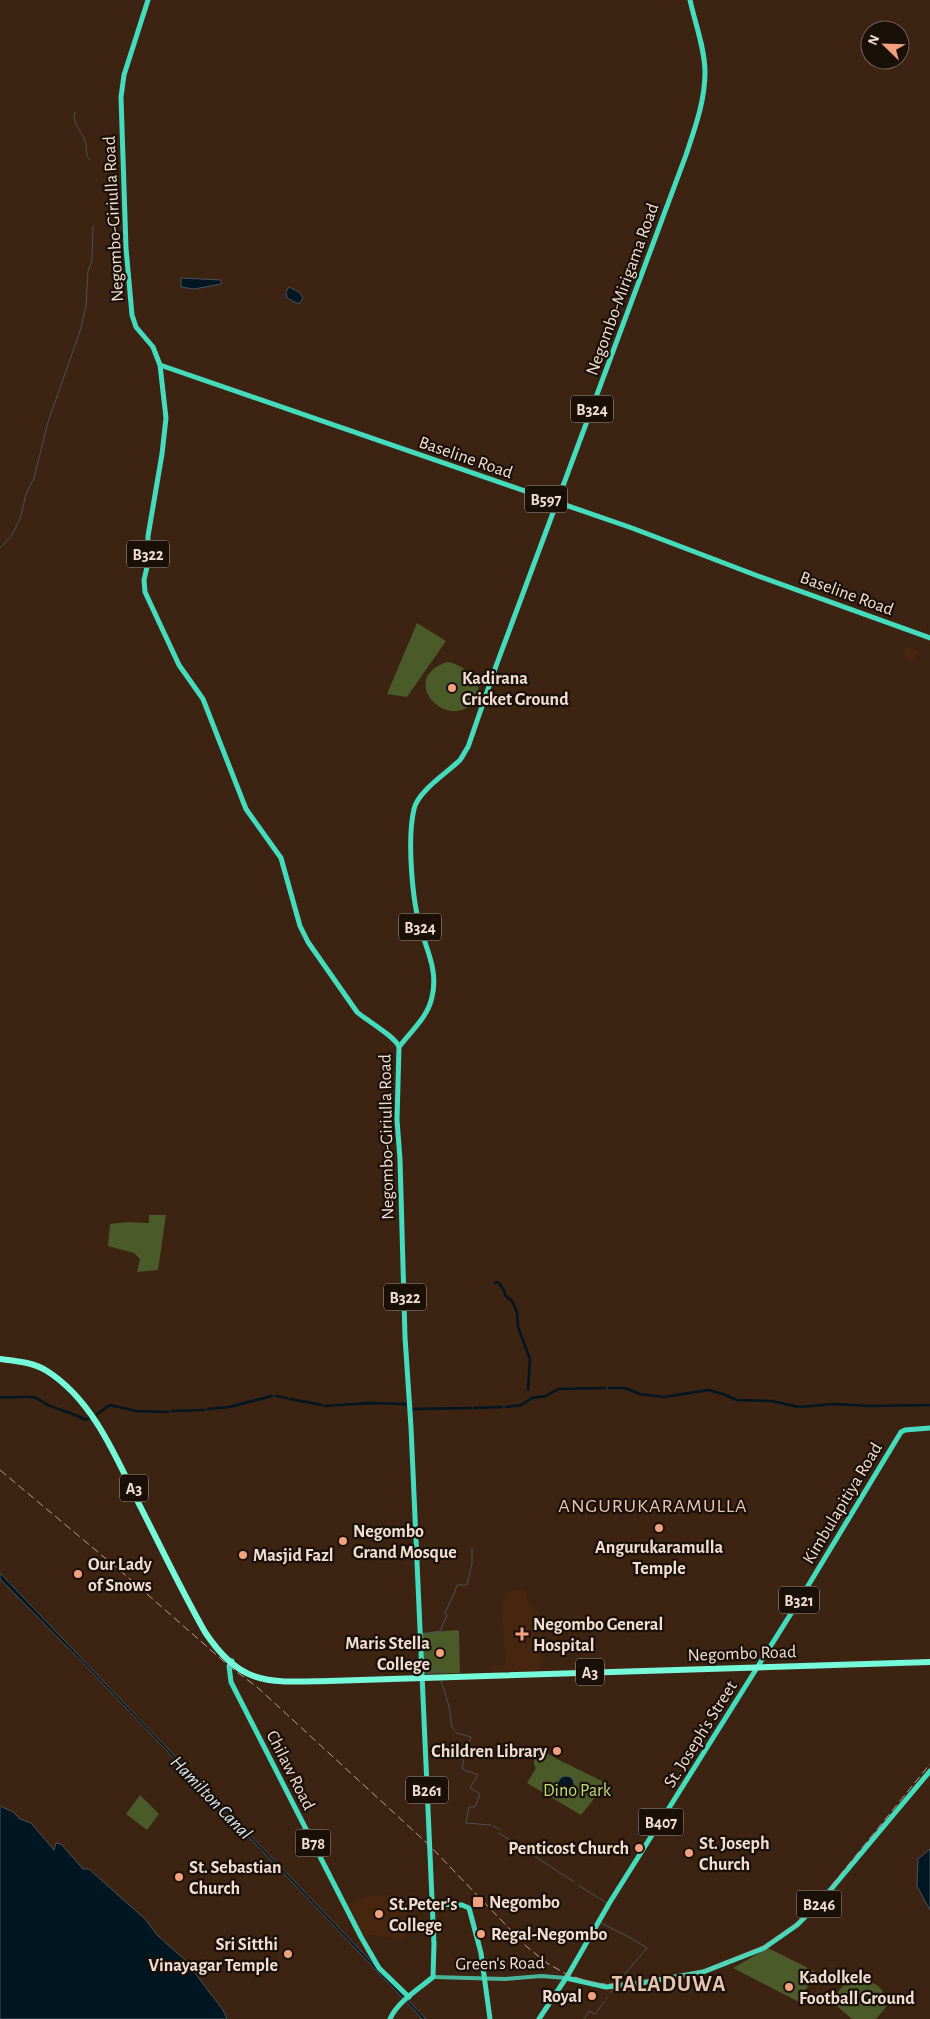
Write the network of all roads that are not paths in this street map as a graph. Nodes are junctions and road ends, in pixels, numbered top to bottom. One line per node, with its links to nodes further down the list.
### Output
1 (148, 0): 3 (main road, Negombo-Giriulla Road / B322)
2 (690, 0): 4 (main road, Negombo-Mirigama Road / B324)
3 (160, 365): 4 (main road, Baseline Road / B597); 6 (main road, Negombo-Giriulla Road / B322)
4 (557, 502): 5 (main road, Baseline Road / B597); 6 (main road, Negombo-Mirigama Road / B324)
5 (930, 638)
6 (399, 1047): 12 (main road, Negombo-Giriulla Road / B322)
7 (0, 1358): 10 (highway, A3)
8 (930, 1428): 11 (main road, Kimbulapitiya Road / B321)
9 (930, 1661): 11 (highway, Negombo Road / A3)
10 (232, 1663): 12 (highway, Negombo Road / A3); 18 (main road, Chilaw Road / B78)
11 (758, 1666): 12 (highway, Negombo Road / A3); 16 (main road, St. Joseph's Street / B407)
12 (422, 1675): 14 (main road, B261)
13 (930, 1771): 16 (main road, B246)
14 (432, 1904): 15 (main road, B261); 17 (main road)
15 (433, 1977): 17 (main road, Green's Road); 18 (main road)
16 (566, 1978): 17 (main road, Green's Road); 21 (main road, St. Joseph's Street / B407)
17 (485, 1979): 20 (main road)
18 (407, 1999): 19 (main road)
19 (390, 2019)
20 (490, 2019)
21 (539, 2019)

